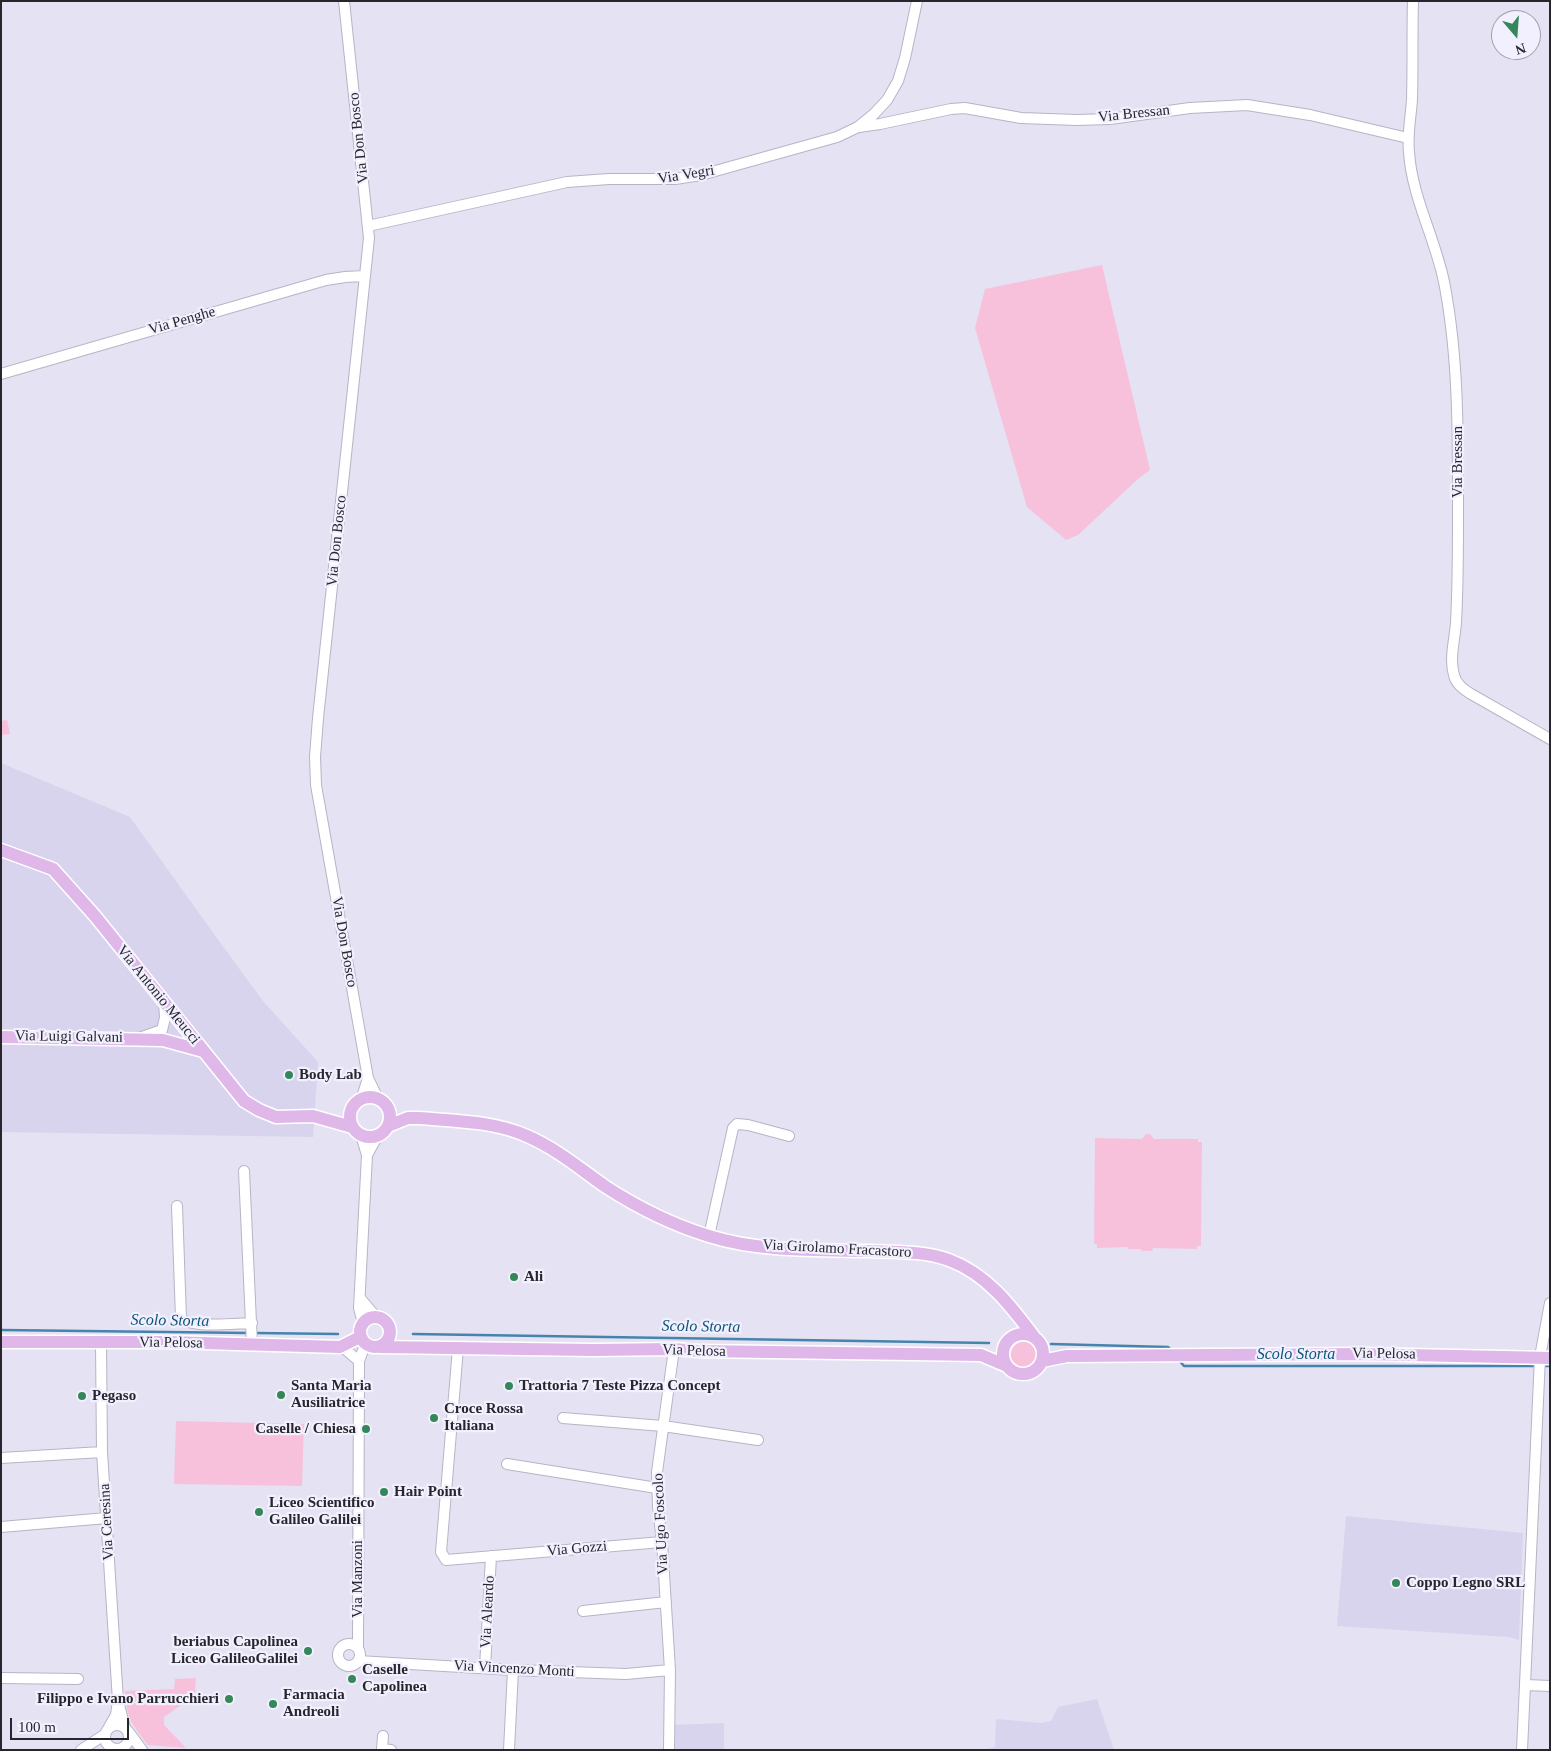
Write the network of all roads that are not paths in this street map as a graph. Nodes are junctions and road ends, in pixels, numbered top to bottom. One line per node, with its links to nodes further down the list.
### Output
1 (344, 1): 6 (street, Via Don Bosco)
2 (917, 1): 4 (street, Via Vegri)
3 (1413, 1): 5 (street, Via Bressan)
4 (858, 127): 5 (street, Via Bressan); 6 (street, Via Vegri)
5 (1408, 138): 9 (street, Via Bressan)
6 (368, 226): 7 (street, Via Don Bosco)
7 (365, 276): 8 (street, Via Penghe); 15 (street, Via Don Bosco)
8 (1, 374)
9 (1550, 739)
10 (1, 850): 11 (main road, Via Antonio Meucci)
11 (164, 1001): 13 (street, Via Luigi Galvani); 14 (main road, Via Antonio Meucci)
12 (1, 1037): 13 (main road, Via Luigi Galvani)
13 (136, 1038): 14 (main road, Via Luigi Galvani)
14 (203, 1051): 19 (main road, Via Antonio Meucci)
15 (368, 1078): 16 (street, Via Don Bosco); 17 (street, Via Don Bosco)
16 (361, 1100): 17 (main road); 18 (main road, Via Don Bosco)
17 (383, 1103): 20 (main road, Via Girolamo Fracastoro); 21 (main road, Via Don Bosco)
18 (352, 1110): 19 (main road, Via Antonio Meucci); 22 (main road)
19 (322, 1118): 22 (main road, Via Antonio Meucci)
20 (408, 1118): 21 (main road, Via Girolamo Fracastoro); 28 (main road, Via Girolamo Fracastoro)
21 (388, 1126): 23 (main road)
22 (357, 1131): 23 (main road); 25 (street)
23 (378, 1135): 25 (street)
24 (789, 1136): 28 (street)
25 (367, 1155): 29 (street)
26 (244, 1171): 35 (street)
27 (177, 1206): 35 (street)
28 (709, 1236): 31 (main road, Via Girolamo Fracastoro)
29 (360, 1298): 32 (street); 33 (street)
30 (1550, 1303): 50 (street)
31 (1008, 1304): 39 (main road); 40 (main road, Via Girolamo Fracastoro)
32 (376, 1317): 33 (main road); 34 (main road)
33 (363, 1323): 36 (main road)
34 (390, 1332): 42 (main road); 43 (main road)
35 (252, 1333): 38 (main road, Via Pelosa); 41 (main road, Via Pelosa)
36 (363, 1341): 41 (main road); 42 (main road); 48 (street)
37 (1, 1342): 38 (main road, Via Pelosa)
38 (101, 1342): 55 (street, Via Ceresina)
39 (1008, 1342): 40 (main road, Via Pelosa); 46 (main road, Via Pelosa); 51 (main road)
40 (1039, 1342): 47 (main road, Via Pelosa); 49 (main road)
41 (340, 1347): 48 (street)
42 (380, 1347): 43 (main road, Via Pelosa)
43 (407, 1348): 44 (main road, Via Pelosa)
44 (458, 1348): 45 (main road, Via Pelosa); 62 (street, Via Gozzi)
45 (674, 1349): 46 (main road, Via Pelosa); 53 (street, Via Ugo Foscolo)
46 (981, 1355): 51 (main road, Via Pelosa)
47 (1067, 1356): 49 (main road, Via Pelosa); 50 (main road, Via Pelosa)
48 (359, 1361): 65 (street, Via Manzoni)
49 (1042, 1361): 51 (main road, Via Pelosa)
50 (1542, 1362): 74 (street)
51 (1007, 1366)
52 (563, 1418): 53 (street)
53 (663, 1426): 54 (street); 58 (street, Via Ugo Foscolo)
54 (758, 1440)
55 (102, 1452): 56 (street); 59 (street, Via Ceresina)
56 (1, 1458)
57 (507, 1464): 58 (street)
58 (657, 1488): 61 (street, Via Ugo Foscolo)
59 (107, 1518): 60 (street); 76 (street, Via Ceresina)
60 (1, 1527)
61 (662, 1542): 62 (street, Via Gozzi); 63 (street, Via Ugo Foscolo)
62 (491, 1556): 69 (street, Via Aleardo)
63 (666, 1602): 64 (street); 71 (street, Via Ugo Foscolo)
64 (583, 1611)
65 (358, 1634): 66 (street); 67 (street, Via Manzoni)
66 (346, 1644): 67 (street); 68 (street)
67 (358, 1648): 68 (street)
68 (358, 1661): 69 (street, Via Vincenzo Monti)
69 (485, 1668): 70 (street, Via Vincenzo Monti)
70 (513, 1670): 71 (street, Via Vincenzo Monti); 85 (street)
71 (670, 1670): 86 (street, Via Ugo Foscolo)
72 (1, 1678): 73 (street)
73 (78, 1679)
74 (1526, 1685): 75 (street); 87 (street)
75 (1550, 1686)
76 (118, 1701): 77 (street, Via Ceresina); 78 (street, Via Ceresina)
77 (126, 1730): 78 (street); 80 (street); 83 (street, Via Ceresina)
78 (107, 1731): 80 (street); 81 (street)
79 (383, 1736): 84 (street)
80 (117, 1749): 82 (street)
81 (81, 1750)
82 (91, 1750)
83 (142, 1750)
84 (391, 1750)
85 (509, 1750)
86 (669, 1750)
87 (1522, 1750)

